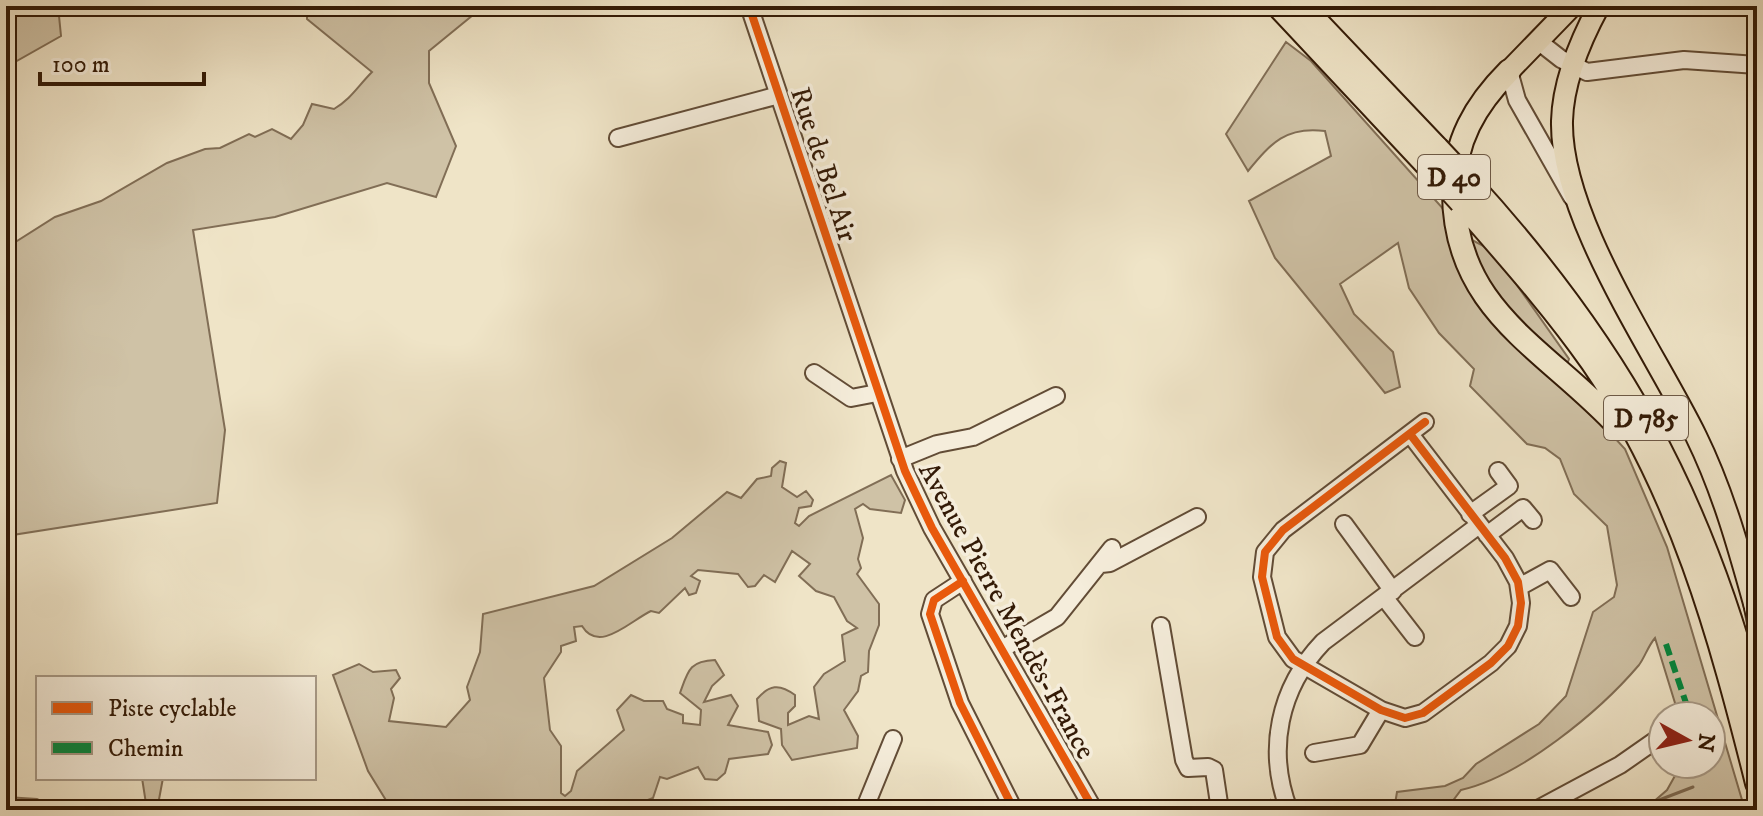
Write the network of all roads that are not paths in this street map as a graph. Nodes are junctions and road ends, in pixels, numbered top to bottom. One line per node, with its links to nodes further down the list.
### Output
1 (749, 6): 10 (street, Rue de Bel Air)
2 (1278, 6): 19 (highway, D 785, bridge)
3 (1302, 6): 40 (highway, D 785, bridge)
4 (1572, 6): 6 (main road, D 40)
5 (1599, 6): 8 (main road)
6 (1538, 41): 8 (street); 9 (main road, D 40)
7 (1757, 65): 8 (street)
8 (1573, 66): 12 (main road)
9 (1509, 71): 12 (street); 19 (highway, D 40)
10 (779, 95): 11 (street); 13 (street, Rue de Bel Air)
11 (618, 138)
12 (1574, 200): 30 (main road)
13 (859, 337): 15 (street, Avenue Pierre Mendès-France)
14 (814, 373): 15 (street)
15 (877, 393): 20 (street, Avenue Pierre Mendès-France)
16 (1056, 396): 20 (street)
17 (1425, 422): 18 (street)
18 (1410, 434): 25 (street); 38 (street)
19 (1647, 457): 44 (highway, D 785)
20 (900, 459): 28 (street, Avenue Pierre Mendès-France)
21 (1498, 471): 25 (street)
22 (1197, 517): 27 (street)
23 (1533, 520): 25 (street)
24 (1344, 524): 31 (street)
25 (1478, 525): 29 (street); 31 (street)
26 (1112, 548): 27 (street)
27 (1101, 564): 37 (street)
28 (963, 581): 37 (street, Avenue Pierre Mendès-France); 47 (street)
29 (1519, 587): 32 (street); 39 (street)
30 (1750, 589): 33 (main road); 35 (street)
31 (1388, 594): 36 (street); 38 (street)
32 (1571, 597)
33 (1757, 614)
34 (1161, 626): 49 (street)
35 (1757, 629)
36 (1415, 637)
37 (1002, 649): 48 (street, Avenue Pierre Mendès-France)
38 (1303, 666): 39 (street); 45 (street)
39 (1381, 710): 43 (street)
40 (1757, 712)
41 (893, 739): 46 (street)
42 (1647, 746): 51 (street)
43 (1314, 753)
44 (1757, 783)
45 (1288, 808): 50 (street)
46 (864, 810)
47 (1014, 810)
48 (1094, 810)
49 (1220, 810)
50 (1265, 810)
51 (1536, 810)

